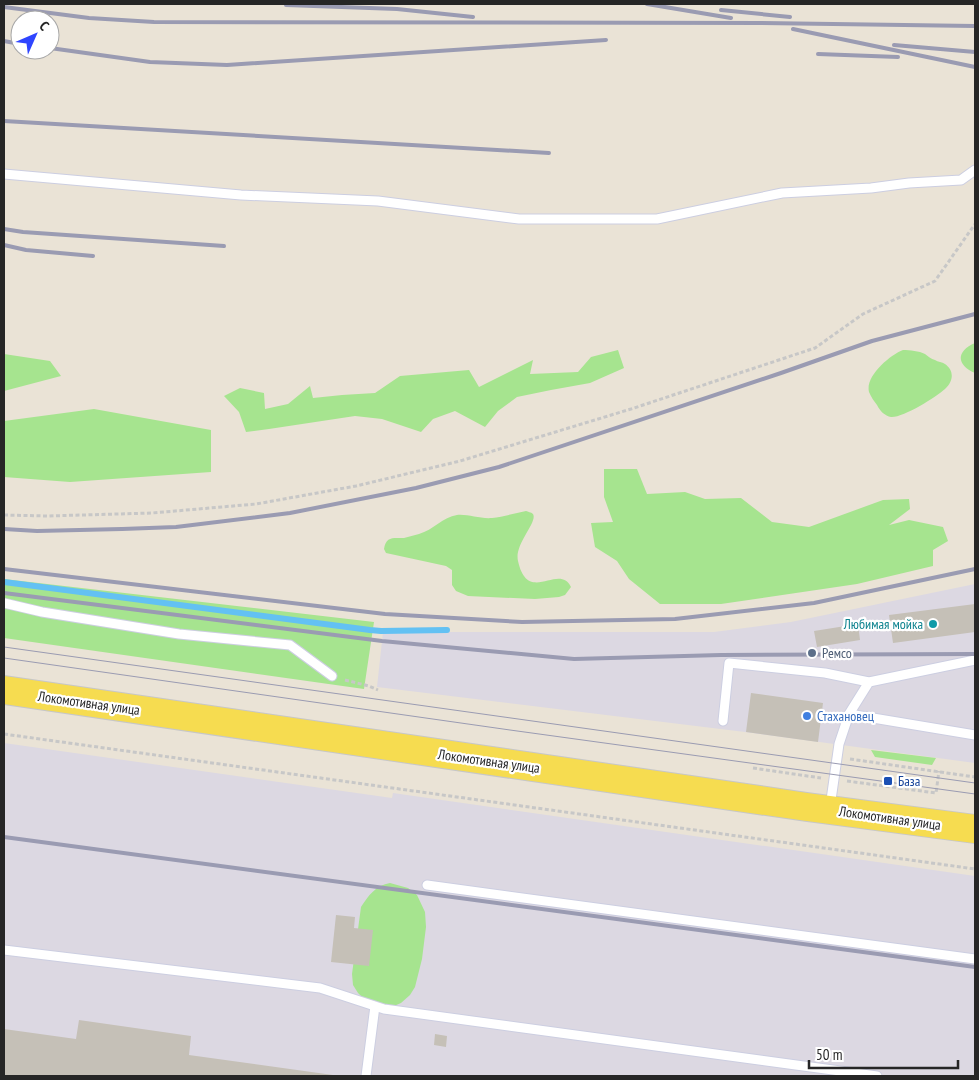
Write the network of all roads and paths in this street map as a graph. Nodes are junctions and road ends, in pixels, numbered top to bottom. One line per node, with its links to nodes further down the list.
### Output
1 (975, 170): 2 (lane)
2 (4, 174)
3 (975, 224): 4 (path)
4 (4, 515)
5 (4, 603): 7 (lane)
6 (975, 660): 8 (lane)
7 (332, 676): 10 (path)
8 (869, 682): 11 (lane); 12 (lane)
9 (4, 690): 20 (main road, Локомотивная улица)
10 (378, 690)
11 (849, 714): 14 (lane); 15 (lane)
12 (722, 721)
13 (4, 734): 22 (path)
14 (975, 735)
15 (837, 757): 17 (path); 19 (lane)
16 (753, 768): 19 (path)
17 (939, 772): 18 (path); 19 (path)
18 (975, 776)
19 (834, 780): 20 (lane)
20 (830, 810): 21 (main road, Локомотивная улица)
21 (975, 829)
22 (975, 869)
23 (427, 885): 25 (lane)
24 (4, 950): 26 (lane)
25 (975, 959)
26 (375, 1006): 27 (lane); 28 (lane)
27 (366, 1076)
28 (877, 1076)

